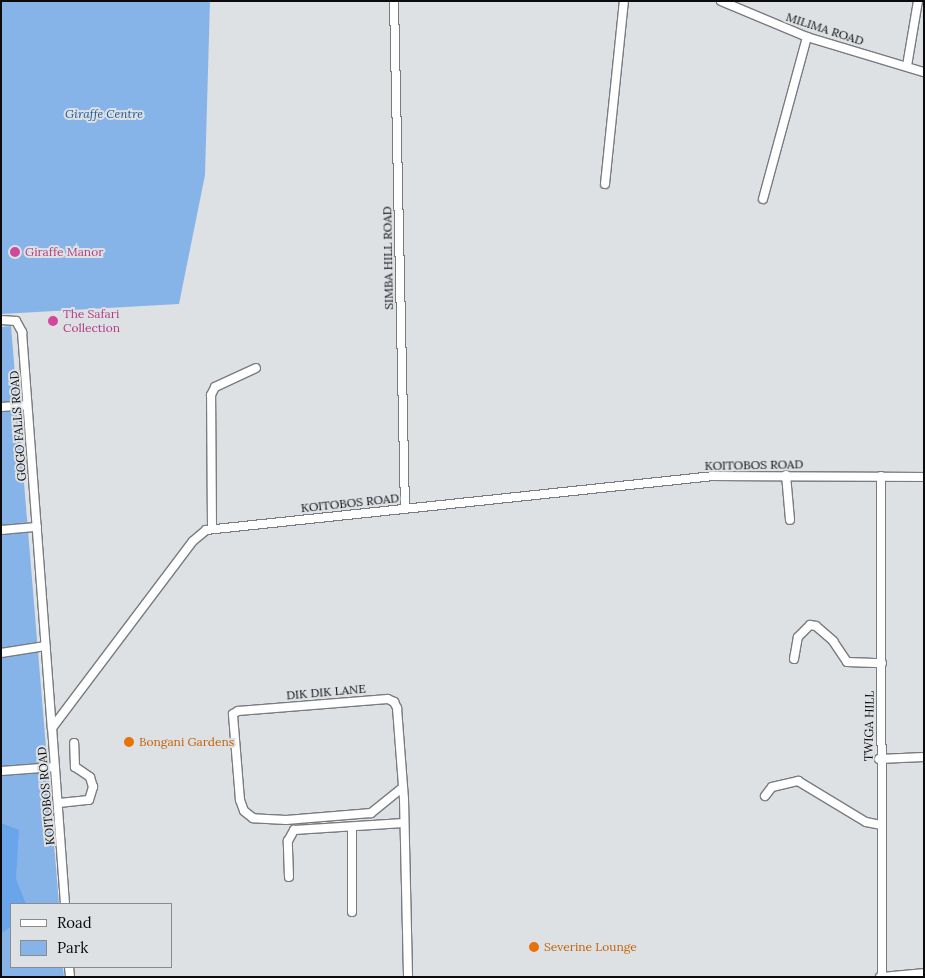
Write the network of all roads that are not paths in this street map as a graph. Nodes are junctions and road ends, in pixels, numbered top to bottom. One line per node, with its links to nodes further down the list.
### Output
1 (624, 1): 8 (street)
2 (721, 1): 5 (street, MILIMA ROAD)
3 (918, 1): 6 (street)
4 (394, 4): 17 (street, SIMBA HILL ROAD)
5 (807, 37): 6 (street, MILIMA ROAD); 9 (street)
6 (907, 66): 7 (street, MILIMA ROAD)
7 (924, 72)
8 (605, 184)
9 (763, 199)
10 (1, 320): 12 (street, GOGO FALLS ROAD)
11 (256, 368): 20 (street)
12 (27, 405): 13 (street); 19 (street, GOGO FALLS ROAD)
13 (1, 407)
14 (786, 475): 15 (street, KOITOBOS ROAD); 17 (street, KOITOBOS ROAD); 18 (street)
15 (881, 476): 16 (street, KOITOBOS ROAD); 25 (street, TWIGA HILL)
16 (924, 477)
17 (406, 509): 20 (street, KOITOBOS ROAD)
18 (790, 520)
19 (37, 527): 21 (street); 22 (street, GOGO FALLS ROAD)
20 (212, 528): 26 (street)
21 (1, 530)
22 (45, 646): 23 (street); 26 (street, GOGO FALLS ROAD)
23 (1, 653)
24 (794, 659): 25 (street)
25 (882, 663): 29 (street, TWIGA HILL)
26 (52, 728): 30 (street, KOITOBOS ROAD)
27 (74, 743): 34 (street)
28 (924, 757): 29 (street)
29 (880, 759): 36 (street, TWIGA HILL)
30 (55, 767): 31 (street); 34 (street, KOITOBOS ROAD)
31 (1, 771)
32 (402, 788): 32 (street, DIK DIK LANE); 35 (street, DIK DIK LANE)
33 (765, 796): 36 (street)
34 (59, 802): 39 (street, KOITOBOS ROAD)
35 (404, 823): 37 (street); 42 (street, DIK DIK LANE)
36 (882, 825): 43 (street, TWIGA HILL)
37 (352, 827): 38 (street); 40 (street)
38 (289, 877)
39 (65, 903)
40 (352, 912)
41 (924, 973): 43 (street)
42 (408, 977)
43 (882, 977)

